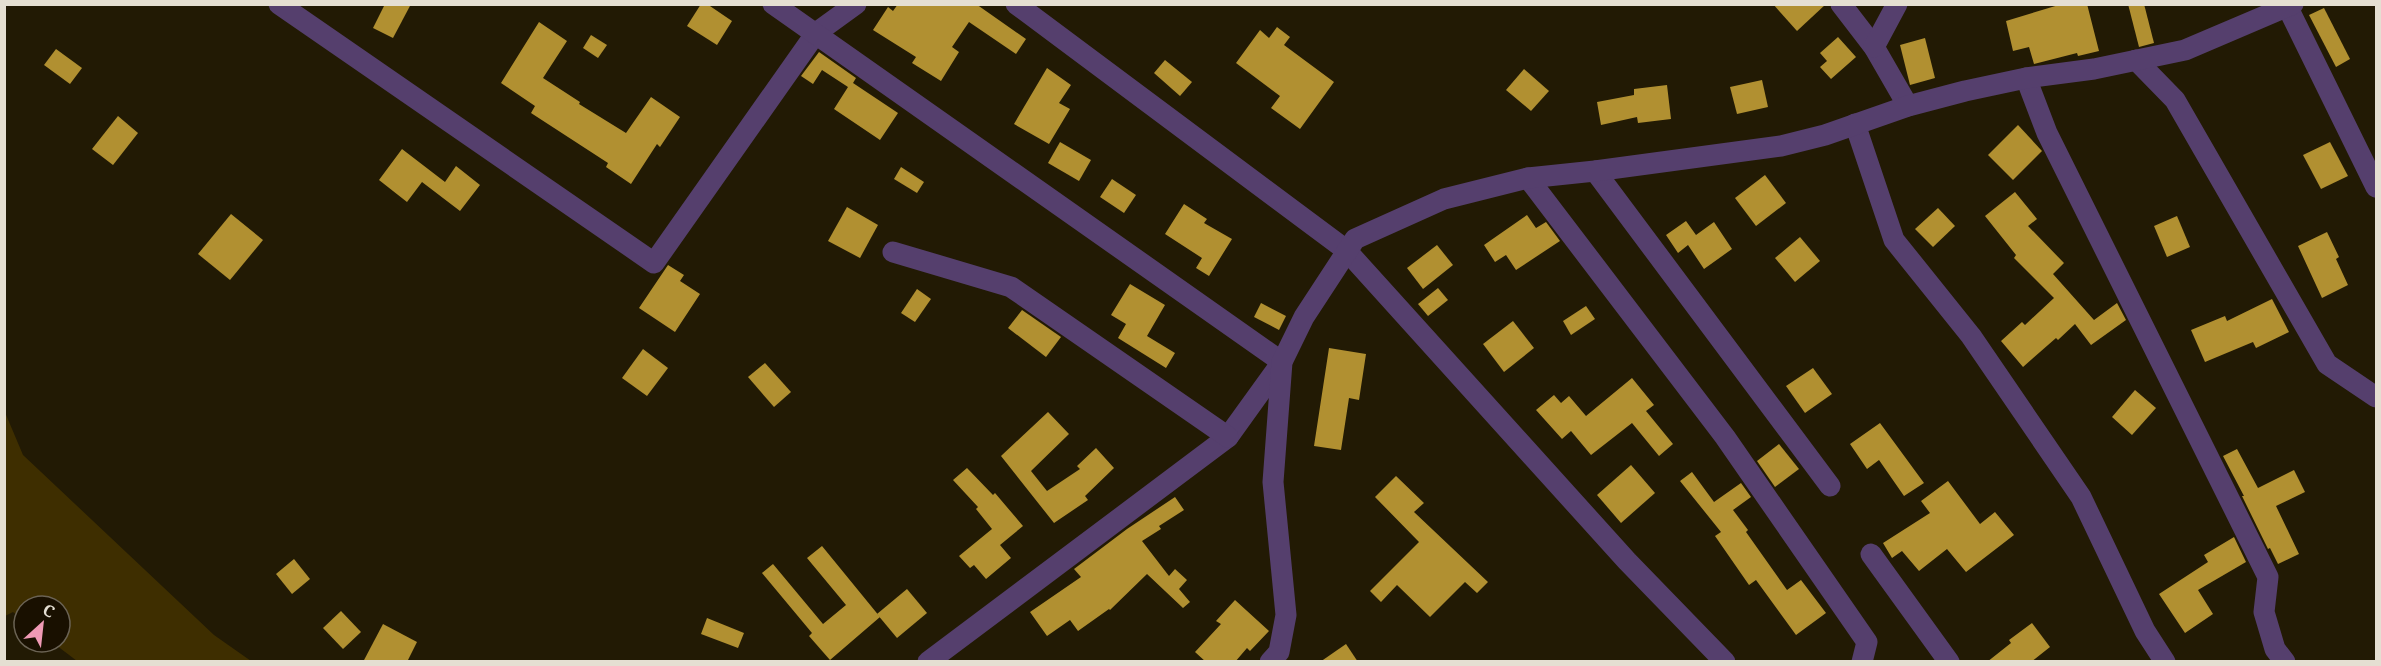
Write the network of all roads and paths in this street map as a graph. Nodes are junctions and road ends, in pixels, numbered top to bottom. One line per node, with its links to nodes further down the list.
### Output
1 (279, 4): 8 (street)
2 (773, 4): 8 (street)
3 (856, 4): 8 (street)
4 (1016, 4): 17 (street)
5 (1841, 4): 9 (street)
6 (1897, 4): 9 (street)
7 (2291, 6): 10 (street); 16 (street)
8 (816, 33): 19 (street)
9 (1874, 47): 12 (street)
10 (2136, 60): 11 (street); 20 (street)
11 (2026, 78): 12 (street); 30 (street)
12 (1908, 106): 13 (street)
13 (1855, 124): 14 (street); 29 (street)
14 (1595, 171): 15 (street); 22 (street)
15 (1527, 178): 17 (street); 27 (street)
16 (2376, 187)
17 (1346, 250): 19 (street); 26 (street)
18 (893, 252): 21 (street)
19 (1282, 362): 21 (street); 25 (street)
20 (2376, 397)
21 (1228, 437): 24 (street)
22 (1830, 486)
23 (1871, 555): 28 (street)
24 (928, 662)
25 (1270, 662)
26 (1725, 662)
27 (1862, 662)
28 (1949, 662)
29 (2165, 662)
30 (2284, 662)

